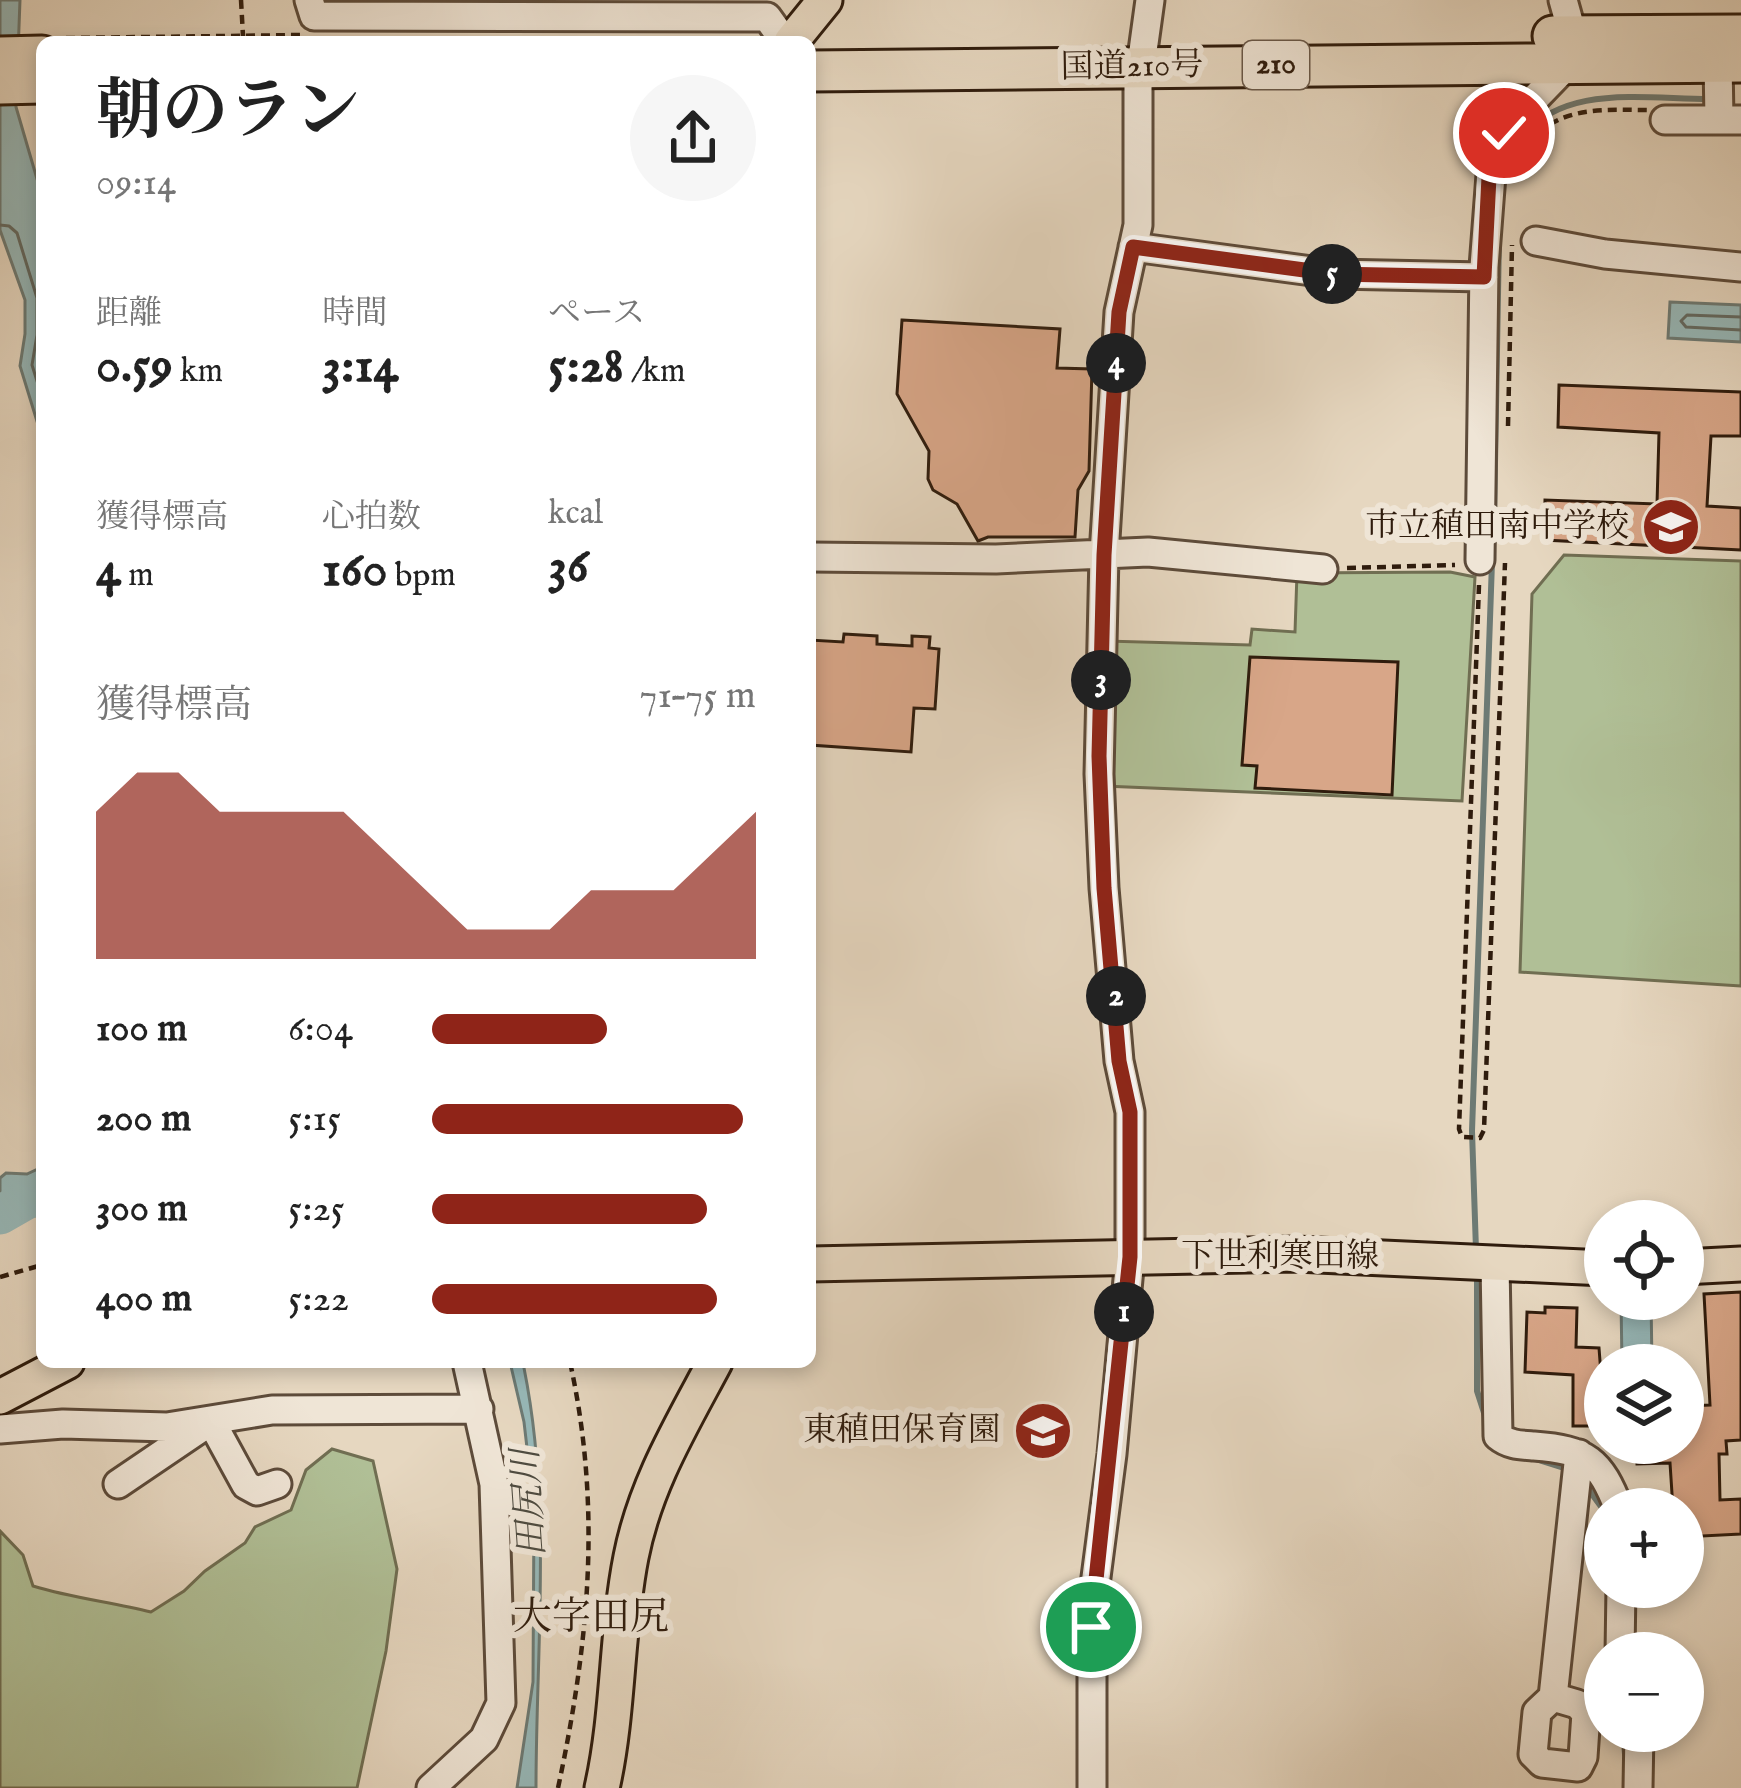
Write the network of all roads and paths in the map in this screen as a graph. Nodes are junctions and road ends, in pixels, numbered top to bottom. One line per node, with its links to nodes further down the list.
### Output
1 (242, 0): 8 (path)
2 (309, 0): 5 (street)
3 (825, 0): 10 (main road)
4 (1150, 0): 13 (street)
5 (498, 19): 9 (street)
6 (1568, 33): 13 (highway, 国道210号 / 210); 18 (highway, 国道210号 / 210); 24 (street)
7 (314, 35): 8 (path)
8 (243, 36)
9 (783, 36)
10 (793, 36)
11 (816, 46): 13 (highway, 国道210号 / 210)
12 (36, 50): 14 (highway)
13 (1141, 54): 15 (highway, 国道210号 / 210); 22 (street)
14 (0, 56)
15 (816, 71)
16 (36, 83): 17 (highway)
17 (0, 84)
18 (1728, 84): 19 (street)
19 (1665, 115): 20 (path)
20 (1533, 137)
21 (1524, 238): 23 (street); 25 (path)
22 (1133, 247): 24 (street); 27 (street)
23 (1741, 267)
24 (1484, 277): 29 (street)
25 (1508, 434)
26 (1505, 547): 29 (path)
27 (1104, 555): 28 (street); 30 (street); 31 (street)
28 (816, 557)
29 (1474, 564): 30 (path)
30 (1323, 569)
31 (1130, 1257): 32 (main road, 下世利寒田線); 33 (main road, 下世利寒田線); 56 (street)
32 (1495, 1263): 37 (main road, 下世利寒田線); 47 (street)
33 (816, 1264)
34 (1741, 1264): 35 (main road)
35 (1704, 1266)
36 (36, 1267): 38 (path)
37 (1584, 1267)
38 (0, 1277)
39 (56, 1368): 43 (main road)
40 (469, 1368): 44 (street)
41 (571, 1368): 54 (path)
42 (712, 1368): 55 (main road)
43 (0, 1397)
44 (479, 1409): 45 (street); 53 (street)
45 (211, 1421): 46 (street); 48 (street); 49 (street)
46 (0, 1429)
47 (1579, 1454): 50 (street); 51 (street)
48 (118, 1484)
49 (277, 1484)
50 (1610, 1488)
51 (1553, 1697)
52 (1639, 1752): 57 (street)
53 (430, 1788)
54 (558, 1788)
55 (602, 1788)
56 (1092, 1788)
57 (1638, 1788)

